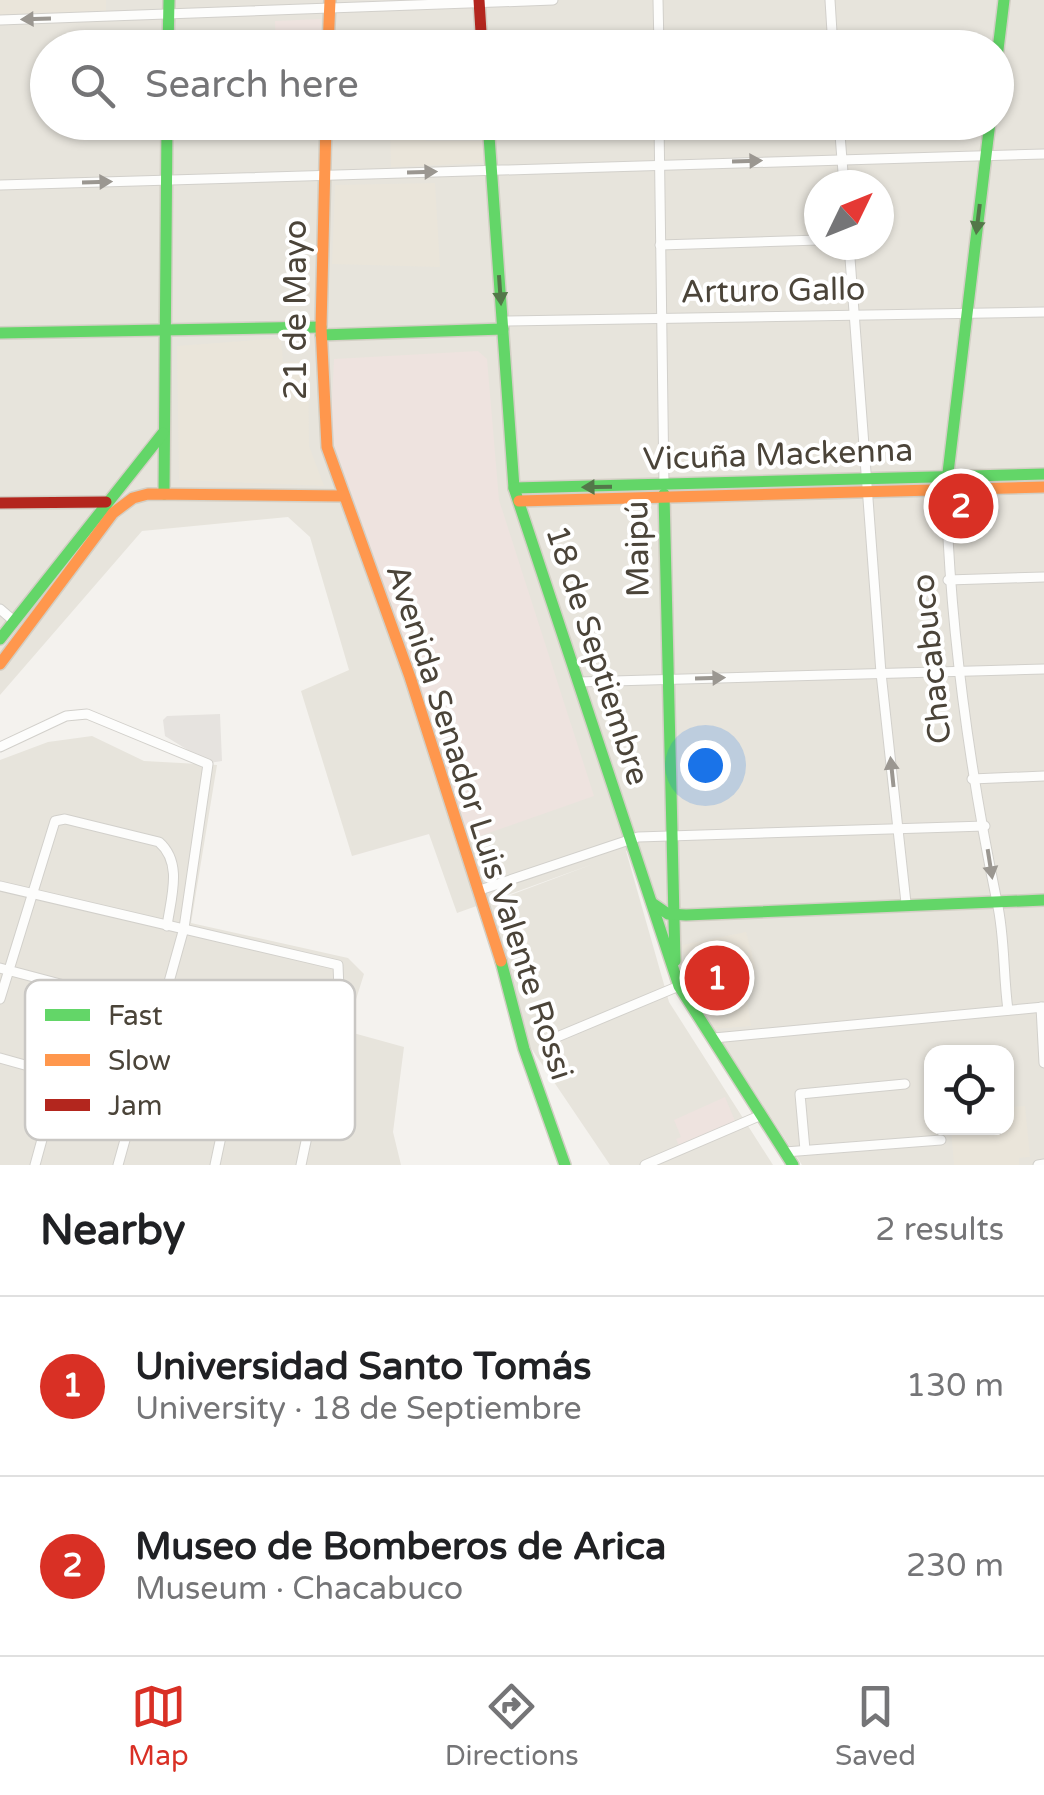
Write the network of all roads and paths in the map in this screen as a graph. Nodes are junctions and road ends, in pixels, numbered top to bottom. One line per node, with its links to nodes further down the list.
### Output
1 (168, 0): 8 (main road)
2 (553, 0): 6 (street)
3 (658, 0): 13 (street)
4 (830, 0): 14 (street)
5 (1004, 0): 15 (main road)
6 (479, 1): 7 (street); 12 (main road)
7 (329, 4): 8 (street); 11 (main road)
8 (168, 14): 9 (street, one-way to 9); 10 (main road)
9 (0, 20)
10 (168, 30)
11 (328, 30)
12 (481, 30)
13 (658, 30)
14 (832, 30)
15 (1000, 30)
16 (167, 140): 29 (main road)
17 (325, 140): 28 (main road, 21 de Mayo)
18 (489, 140): 26 (main road, 18 de Septiembre)
19 (660, 140): 25 (street, Maipú)
20 (840, 140): 24 (street)
21 (988, 140): 23 (main road, Chacabuco)
22 (1044, 154): 23 (street)
23 (986, 155): 24 (street); 35 (main road, Chacabuco, one-way to 35)
24 (842, 158): 25 (street, one-way to 24); 27 (street)
25 (660, 164): 26 (street); 32 (street, Maipú)
26 (491, 170): 28 (street, one-way to 26); 38 (main road, 18 de Septiembre, one-way to 38)
27 (843, 170)
28 (324, 175): 29 (street); 39 (main road, 21 de Mayo)
29 (166, 180): 30 (street, one-way to 29); 40 (main road)
30 (0, 185)
31 (804, 240): 32 (street)
32 (660, 245): 37 (street, Maipú)
33 (850, 260): 36 (street)
34 (1044, 312): 35 (street, Arturo Gallo)
35 (967, 314): 36 (street, Arturo Gallo); 44 (main road, Chacabuco)
36 (854, 316): 37 (street, Arturo Gallo); 45 (street)
37 (660, 319): 38 (street, Arturo Gallo); 47 (street, Maipú)
38 (503, 325): 39 (main road, Arturo Gallo); 49 (main road, 18 de Septiembre)
39 (321, 331): 40 (main road, Arturo Gallo); 50 (main road, 21 de Mayo)
40 (164, 332): 41 (main road, Arturo Gallo); 42 (main road)
41 (0, 333)
42 (163, 432): 48 (main road); 52 (main road)
43 (1044, 474): 44 (main road, Vicuña Mackenna)
44 (947, 483): 45 (main road, Vicuña Mackenna); 46 (main road, Vicuña Mackenna); 55 (street, Chacabuco)
45 (866, 485): 47 (main road, Vicuña Mackenna); 62 (street)
46 (1044, 487)
47 (664, 492): 49 (main road, Vicuña Mackenna); 63 (main road, Maipú)
48 (164, 494): 50 (main road); 53 (main road)
49 (517, 494): 64 (main road, 18 de Septiembre)
50 (344, 496): 73 (main road, Avenida Senador Luis Valente Rossi)
51 (0, 502): 52 (main road)
52 (106, 502): 53 (main road); 57 (main road)
53 (108, 520): 59 (main road)
54 (1044, 577): 55 (street)
55 (948, 580): 61 (street, Chacabuco)
56 (0, 610): 57 (street)
57 (14, 621): 58 (main road)
58 (0, 640)
59 (0, 664)
60 (1044, 669): 61 (street)
61 (959, 671): 62 (street); 67 (street, Chacabuco)
62 (882, 674): 63 (street, one-way to 62); 69 (street, one-way to 62)
63 (666, 679): 64 (street); 70 (main road, Maipú)
64 (578, 682): 71 (main road, 18 de Septiembre)
65 (0, 747): 81 (street)
66 (1044, 776): 67 (street)
67 (972, 780): 68 (street, Chacabuco)
68 (984, 826): 69 (street); 78 (street, Chacabuco, one-way to 78)
69 (898, 831): 70 (street); 77 (street)
70 (674, 836): 71 (street); 79 (main road, Maipú)
71 (629, 839): 73 (street); 75 (main road, 18 de Septiembre)
72 (0, 886): 74 (street)
73 (480, 890): 108 (main road, Avenida Senador Luis Valente Rossi)
74 (32, 895): 80 (street); 80 (street); 82 (street)
75 (648, 897): 79 (main road); 86 (main road, 18 de Septiembre)
76 (1044, 900): 78 (main road)
77 (906, 903): 78 (main road); 79 (main road)
78 (998, 904): 89 (street, Chacabuco)
79 (674, 915): 86 (main road, Maipú)
80 (166, 926): 81 (street)
81 (184, 928): 84 (street); 85 (street)
82 (4, 969): 83 (street); 87 (street)
83 (45, 980)
84 (171, 980)
85 (339, 980)
86 (677, 980): 90 (street); 91 (main road, 18 de Septiembre)
87 (0, 999)
88 (1042, 1007): 89 (street); 93 (street)
89 (1008, 1010): 91 (street)
90 (557, 1037)
91 (714, 1038): 96 (main road, 18 de Septiembre)
92 (0, 1058): 94 (street)
93 (1044, 1063)
94 (25, 1065)
95 (905, 1084): 102 (street)
96 (759, 1116): 103 (main road, 18 de Septiembre); 109 (street)
97 (41, 1140): 104 (street)
98 (125, 1140): 105 (street)
99 (220, 1140): 106 (street)
100 (307, 1140): 107 (street)
101 (941, 1140): 102 (street)
102 (805, 1150): 103 (street)
103 (785, 1152): 110 (main road, 18 de Septiembre)
104 (35, 1165)
105 (118, 1165)
106 (215, 1165)
107 (301, 1165)
108 (564, 1165)
109 (645, 1165)
110 (793, 1165)

